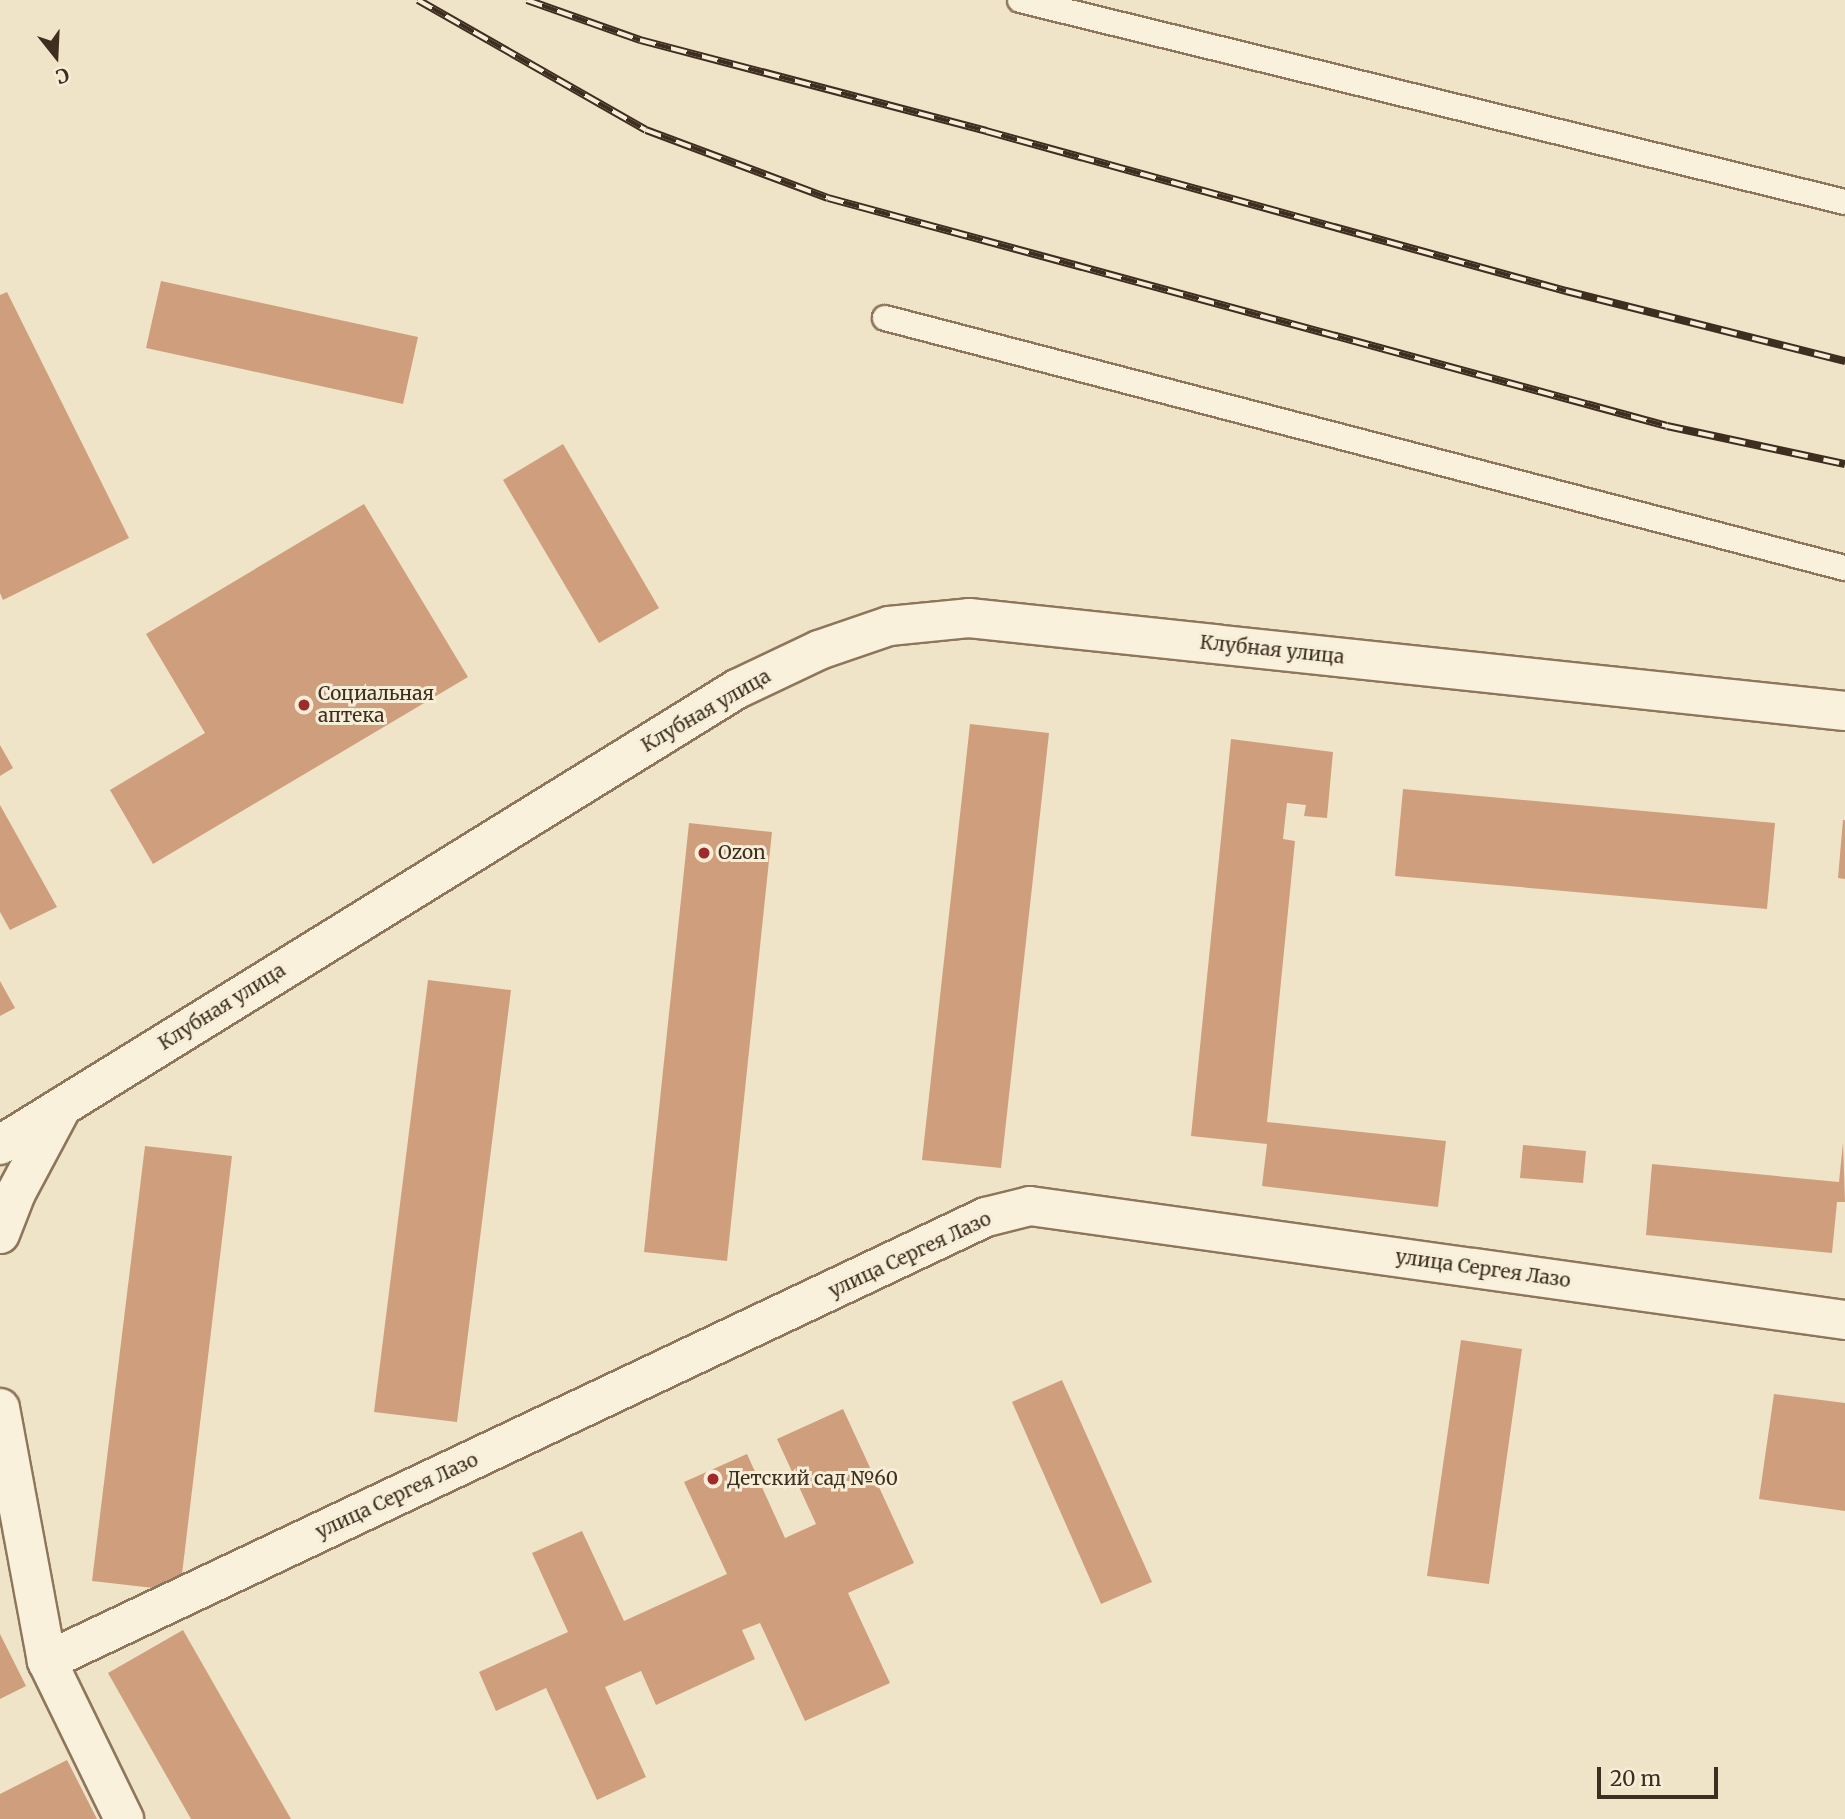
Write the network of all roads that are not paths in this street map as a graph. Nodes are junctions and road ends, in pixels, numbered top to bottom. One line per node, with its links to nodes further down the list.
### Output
1 (1020, 0): 2 (lane)
2 (1845, 202)
3 (885, 318): 4 (lane)
4 (1845, 568)
5 (1845, 711): 6 (street, Клубная улица)
6 (62, 1107): 7 (street, Клубная улица); 8 (street)
7 (0, 1145)
8 (0, 1234)
9 (1845, 1320): 11 (street, улица Сергея Лазо)
10 (0, 1408): 11 (street)
11 (47, 1661): 12 (street)
12 (124, 1819)

